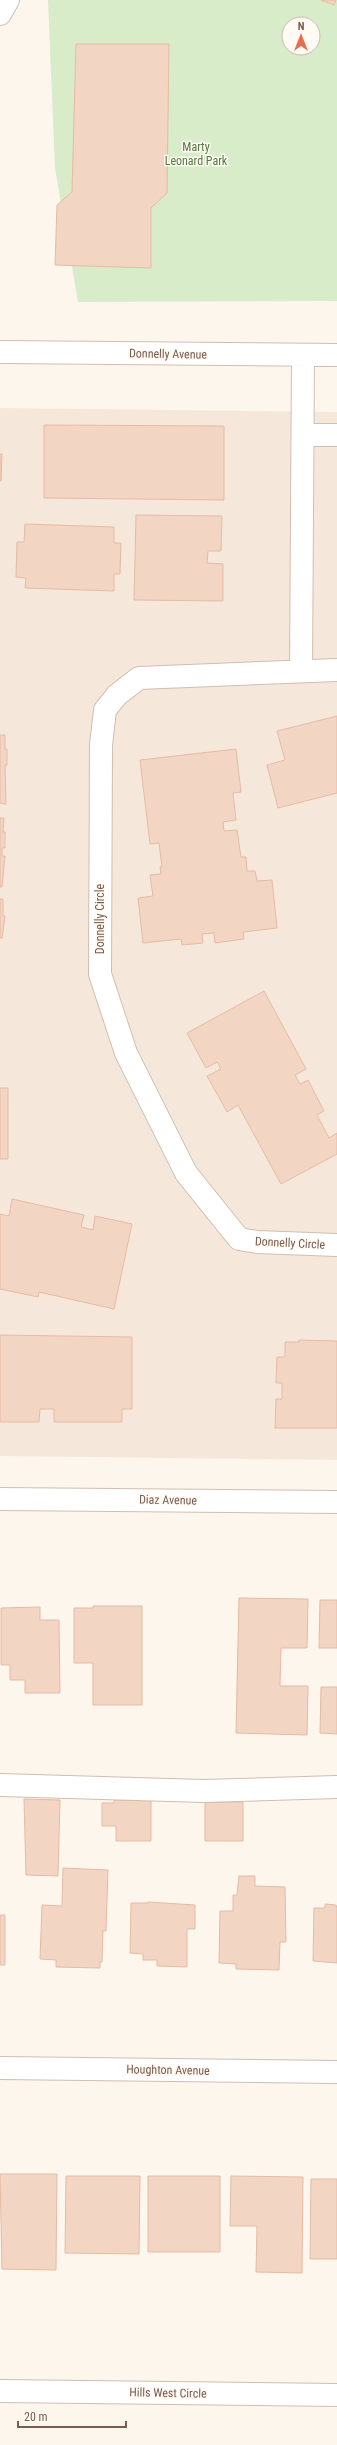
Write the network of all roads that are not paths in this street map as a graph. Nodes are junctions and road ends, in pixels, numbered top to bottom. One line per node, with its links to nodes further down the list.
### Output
1 (8, 0): 2 (street)
2 (0, 14)
3 (0, 352): 4 (street, Donnelly Avenue)
4 (303, 355): 5 (street, Donnelly Avenue); 6 (street)
5 (337, 355)
6 (303, 435): 7 (street); 9 (street)
7 (337, 435)
8 (337, 670): 9 (street, Donnelly Circle)
9 (300, 671): 10 (street, Donnelly Circle)
10 (337, 1245)
11 (0, 1499): 12 (street, Diaz Avenue)
12 (337, 1502)
13 (0, 1785): 14 (street)
14 (337, 1787)
15 (0, 2068): 16 (street, Houghton Avenue)
16 (337, 2072)
17 (0, 2391): 18 (street, Hills West Circle)
18 (337, 2395)

